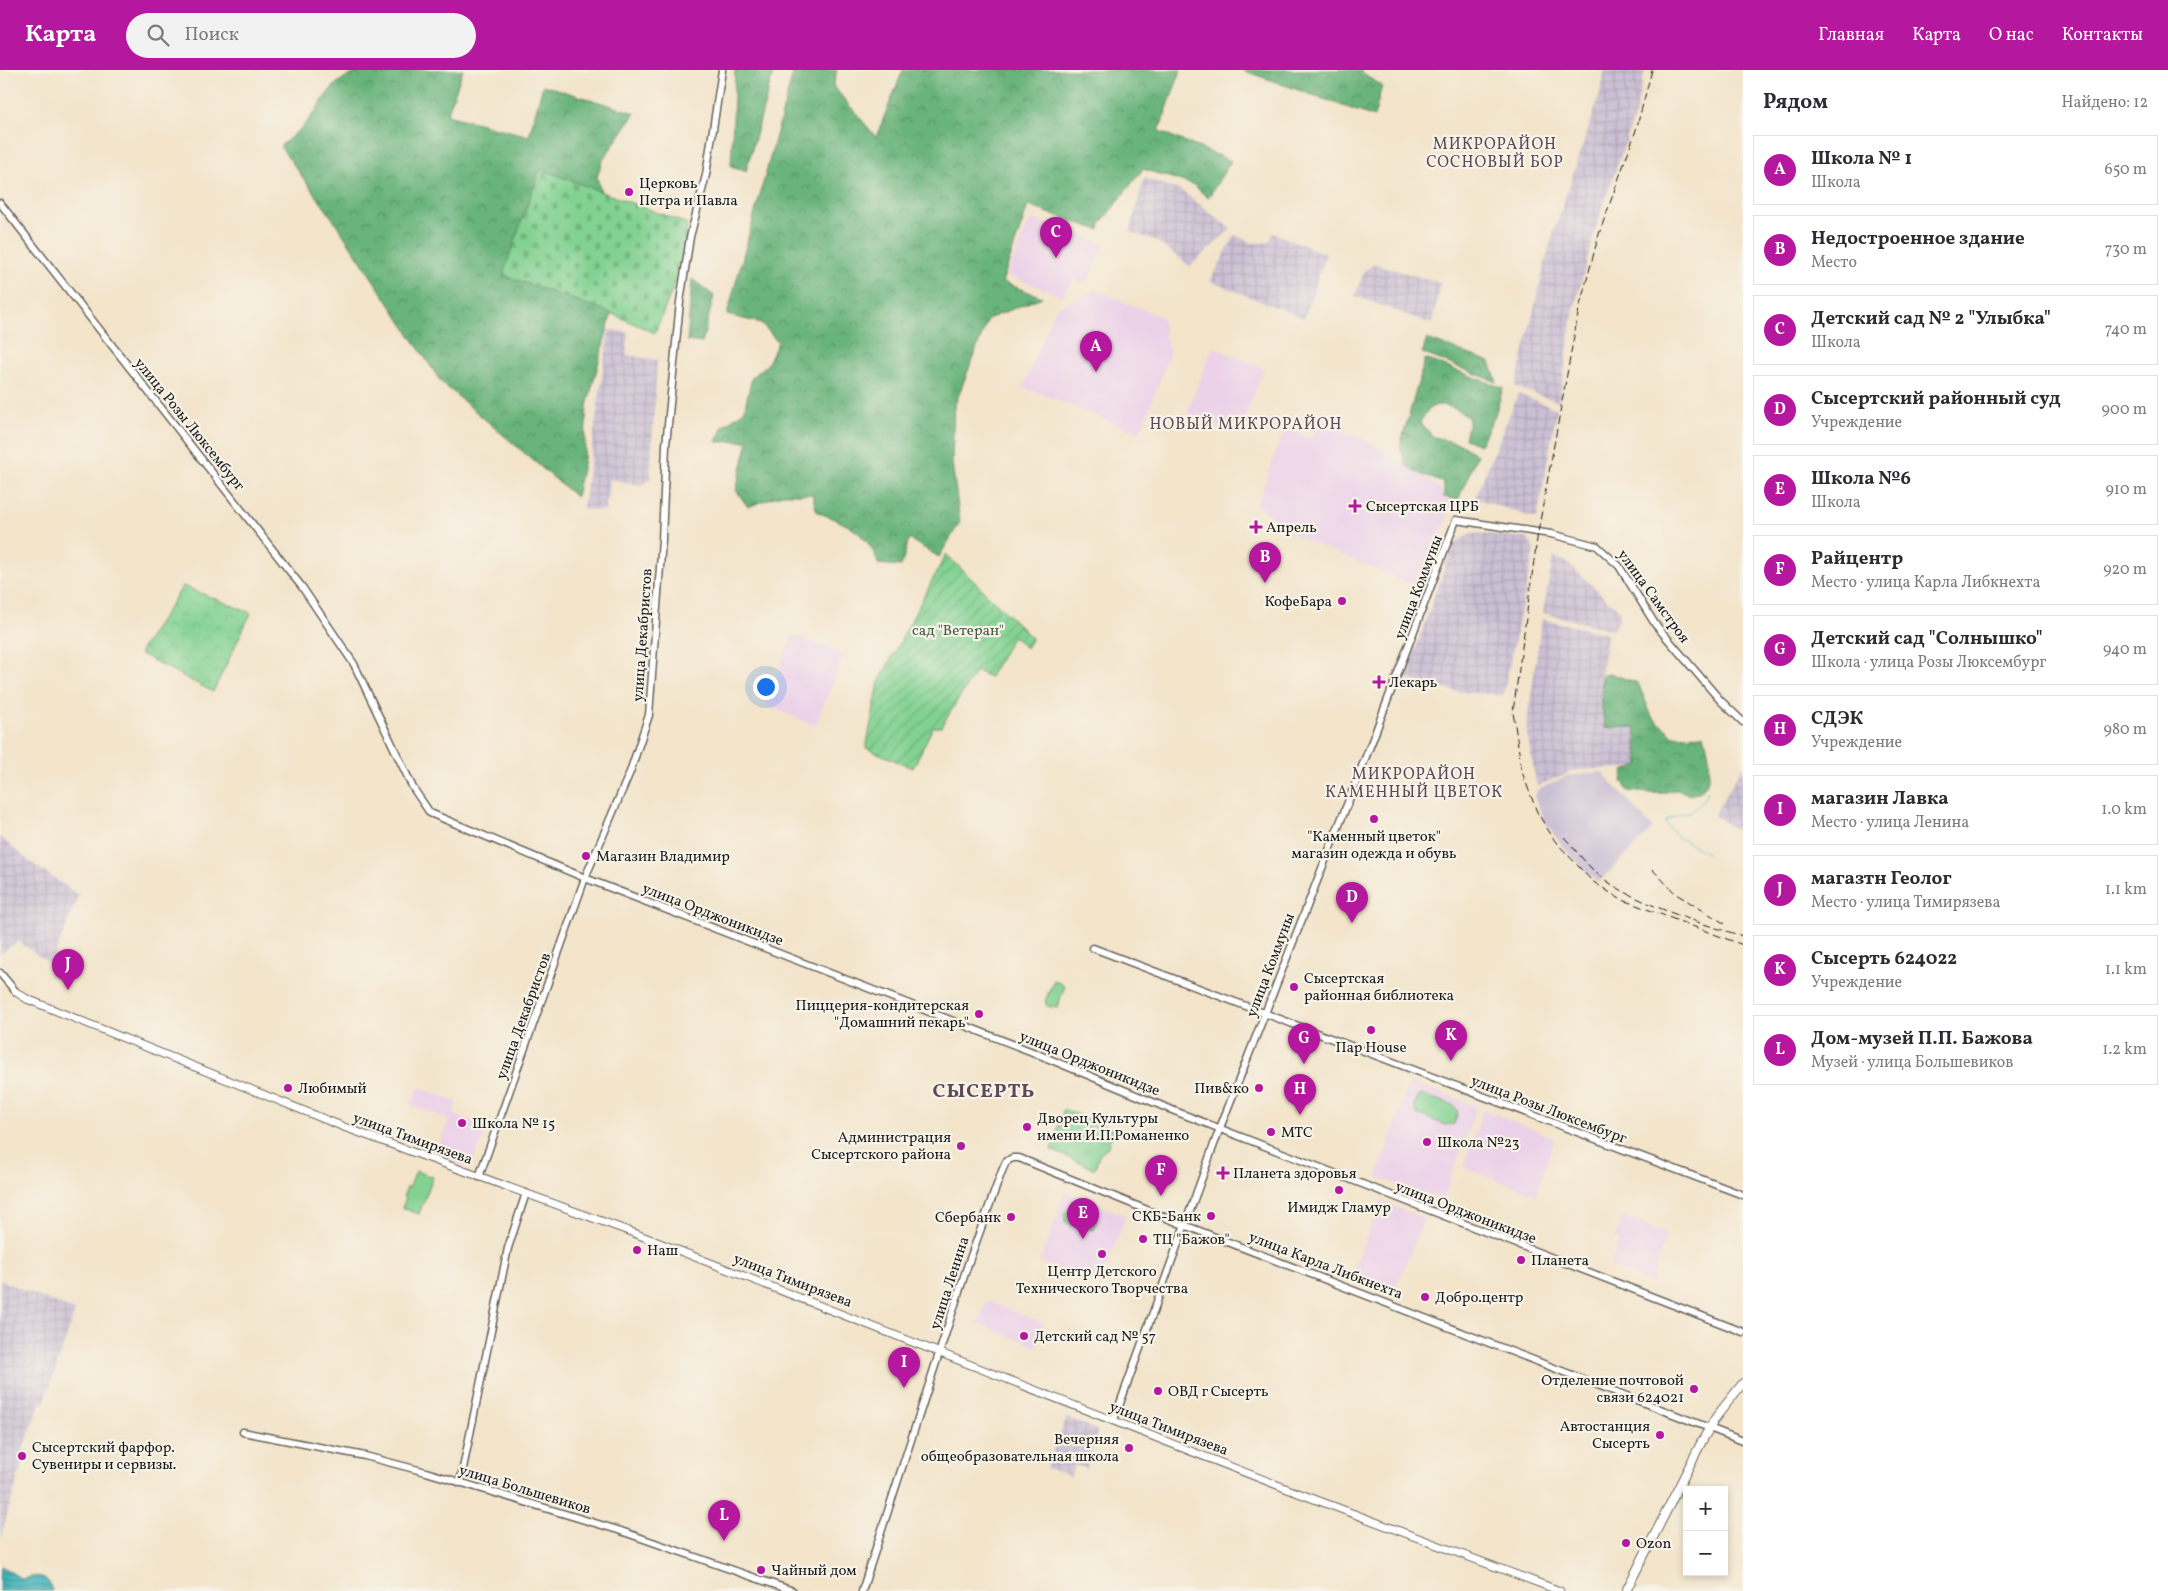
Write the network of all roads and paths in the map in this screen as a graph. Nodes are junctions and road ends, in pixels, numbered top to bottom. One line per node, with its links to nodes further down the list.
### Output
1 (722, 70): 6 (street, улица Декабристов)
2 (0, 203): 5 (street, улица Розы Люксембург)
3 (1456, 520): 4 (street, улица Самстроя); 10 (street, улица Коммуны)
4 (1743, 722)
5 (430, 813): 6 (street, улица Орджоникидзе)
6 (585, 878): 11 (street, улица Орджоникидзе); 13 (street, улица Декабристов)
7 (1093, 948): 10 (street, улица Розы Люксембург)
8 (0, 973): 9 (street)
9 (16, 992): 13 (main road, улица Тимирязева)
10 (1265, 1012): 11 (street, улица Коммуны); 15 (street, улица Розы Люксембург)
11 (1220, 1128): 16 (street, улица Коммуны); 17 (street, улица Орджоникидзе)
12 (1012, 1158): 16 (street, улица Карла Либкнехта); 18 (street, улица Ленина)
13 (479, 1177): 14 (main road, улица Тимирязева)
14 (526, 1193): 18 (main road, улица Тимирязева); 24 (street)
15 (1743, 1195)
16 (1184, 1225): 20 (street, улица Коммуны); 21 (street, улица Карла Либкнехта)
17 (1743, 1332)
18 (940, 1353): 20 (main road, улица Тимирязева); 26 (street, улица Ленина)
19 (1743, 1382): 21 (main road)
20 (1114, 1420): 27 (main road, улица Тимирязева)
21 (1710, 1428): 23 (street, улица Карла Либкнехта); 28 (main road)
22 (243, 1432): 24 (street, улица Большевиков)
23 (1743, 1441)
24 (460, 1482): 25 (street, улица Большевиков)
25 (793, 1591)
26 (862, 1591)
27 (1560, 1591)
28 (1626, 1591)

